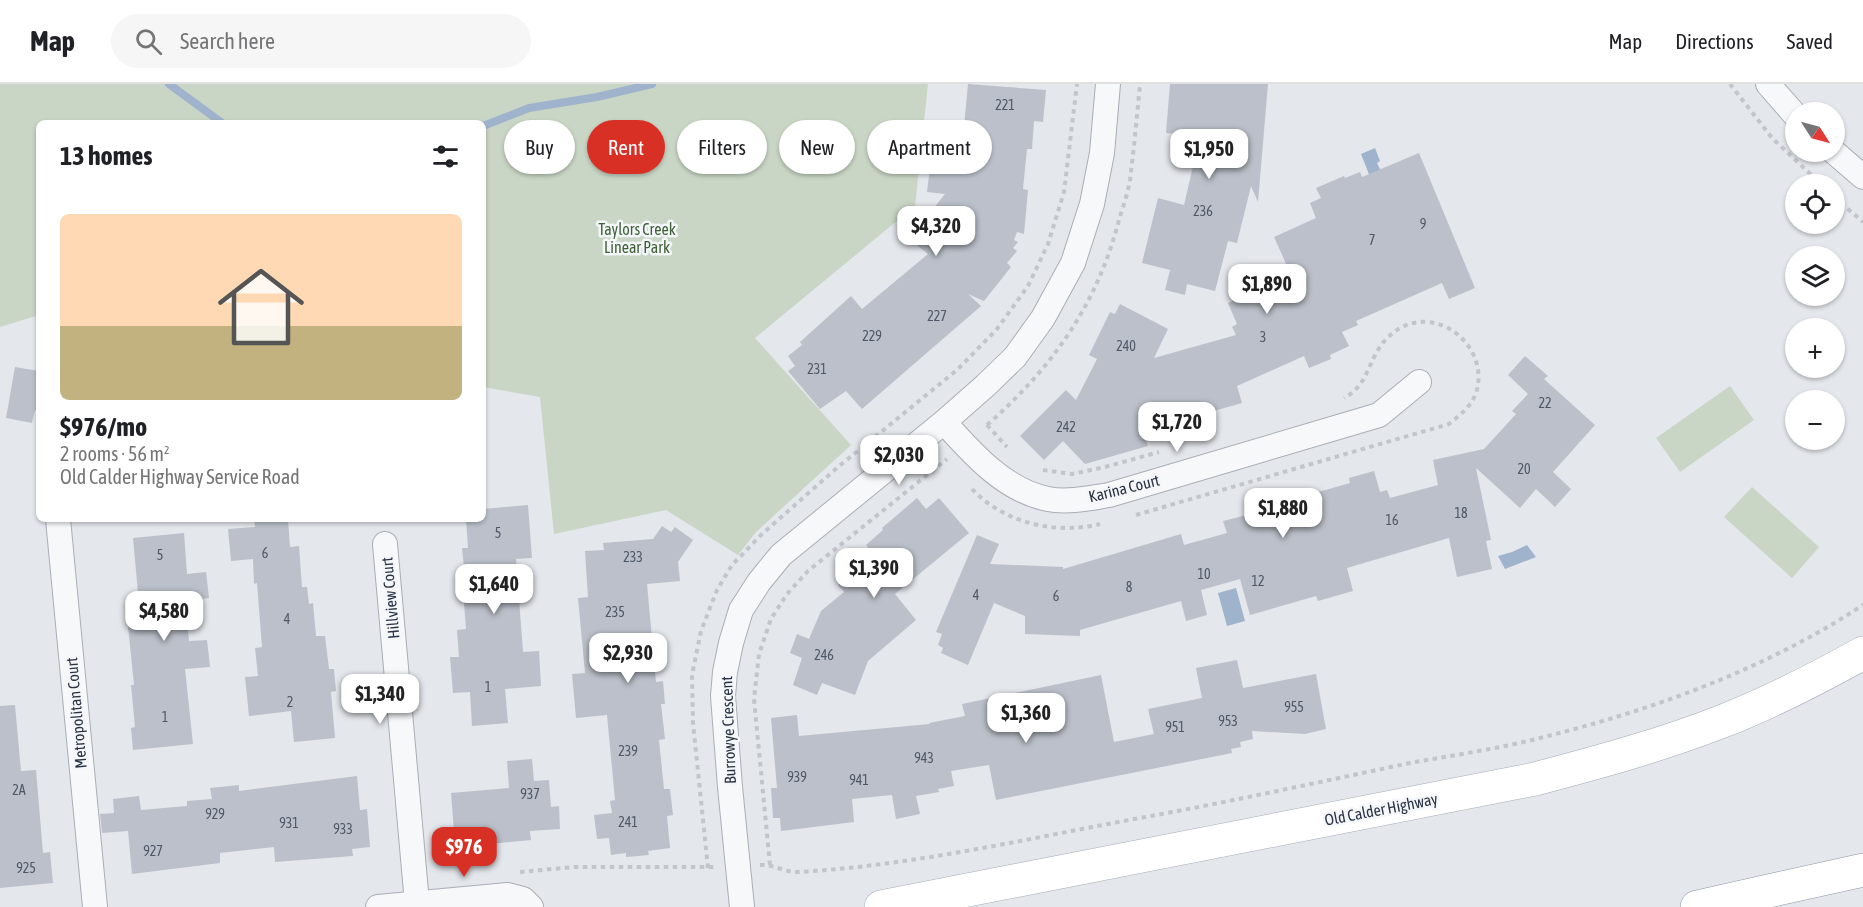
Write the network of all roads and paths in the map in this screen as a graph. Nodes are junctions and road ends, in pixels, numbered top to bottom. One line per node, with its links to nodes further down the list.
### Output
1 (1108, 84): 12 (street, Burrowye Crescent)
2 (1140, 84): 13 (path)
3 (1730, 84): 7 (path)
4 (1768, 84): 5 (street)
5 (1785, 103)
6 (1845, 161): 8 (street)
7 (1810, 174)
8 (1863, 177)
9 (1845, 206): 10 (path)
10 (1863, 222)
11 (1419, 382): 13 (street, Karina Court)
12 (945, 422): 13 (street, Karina Court); 19 (street, Burrowye Crescent)
13 (965, 445): 18 (path)
14 (58, 522): 24 (street, Metropolitan Court)
15 (386, 544): 23 (street, Hillview Court)
16 (1863, 605): 18 (path)
17 (1863, 652): 28 (main road, Old Calder Highway)
18 (770, 865): 19 (path)
19 (738, 866): 21 (path); 27 (street, Burrowye Crescent)
20 (1863, 870): 29 (main road)
21 (510, 873)
22 (1863, 877): 29 (main road)
23 (417, 903): 25 (street); 26 (street)
24 (95, 907)
25 (378, 907)
26 (531, 907)
27 (742, 907)
28 (881, 907)
29 (1699, 907)

